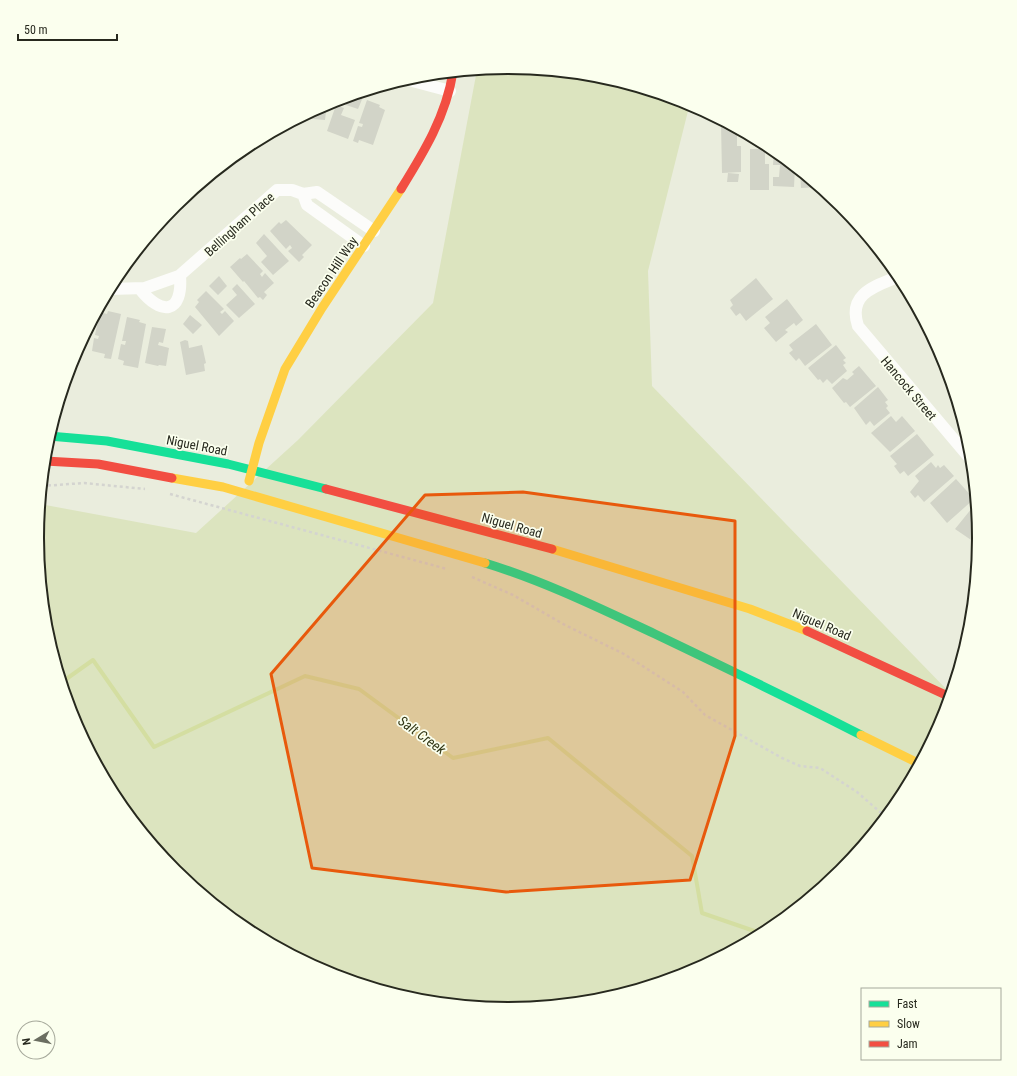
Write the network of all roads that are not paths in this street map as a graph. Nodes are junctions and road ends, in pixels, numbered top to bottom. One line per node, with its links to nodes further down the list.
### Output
1 (452, 77): 3 (main road, Beacon Hill Way)
2 (417, 82): 3 (street)
3 (450, 91): 5 (main road, Beacon Hill Way)
4 (303, 194): 5 (street, Bellingham Place); 6 (street); 7 (street, Bellingham Place)
5 (374, 231): 6 (main road, Beacon Hill Way)
6 (364, 246): 14 (main road, Beacon Hill Way)
7 (180, 276): 10 (street, Bellingham Place); 10 (street)
8 (894, 279): 12 (street, Hancock Street)
9 (116, 289): 10 (street, Bellingham Place)
10 (140, 289)
11 (56, 437): 14 (main road, Niguel Road)
12 (965, 454)
13 (51, 461): 15 (main road)
14 (253, 470): 15 (main road, Beacon Hill Way); 16 (main road, Niguel Road)
15 (245, 492): 17 (main road)
16 (945, 695)
17 (915, 762)

